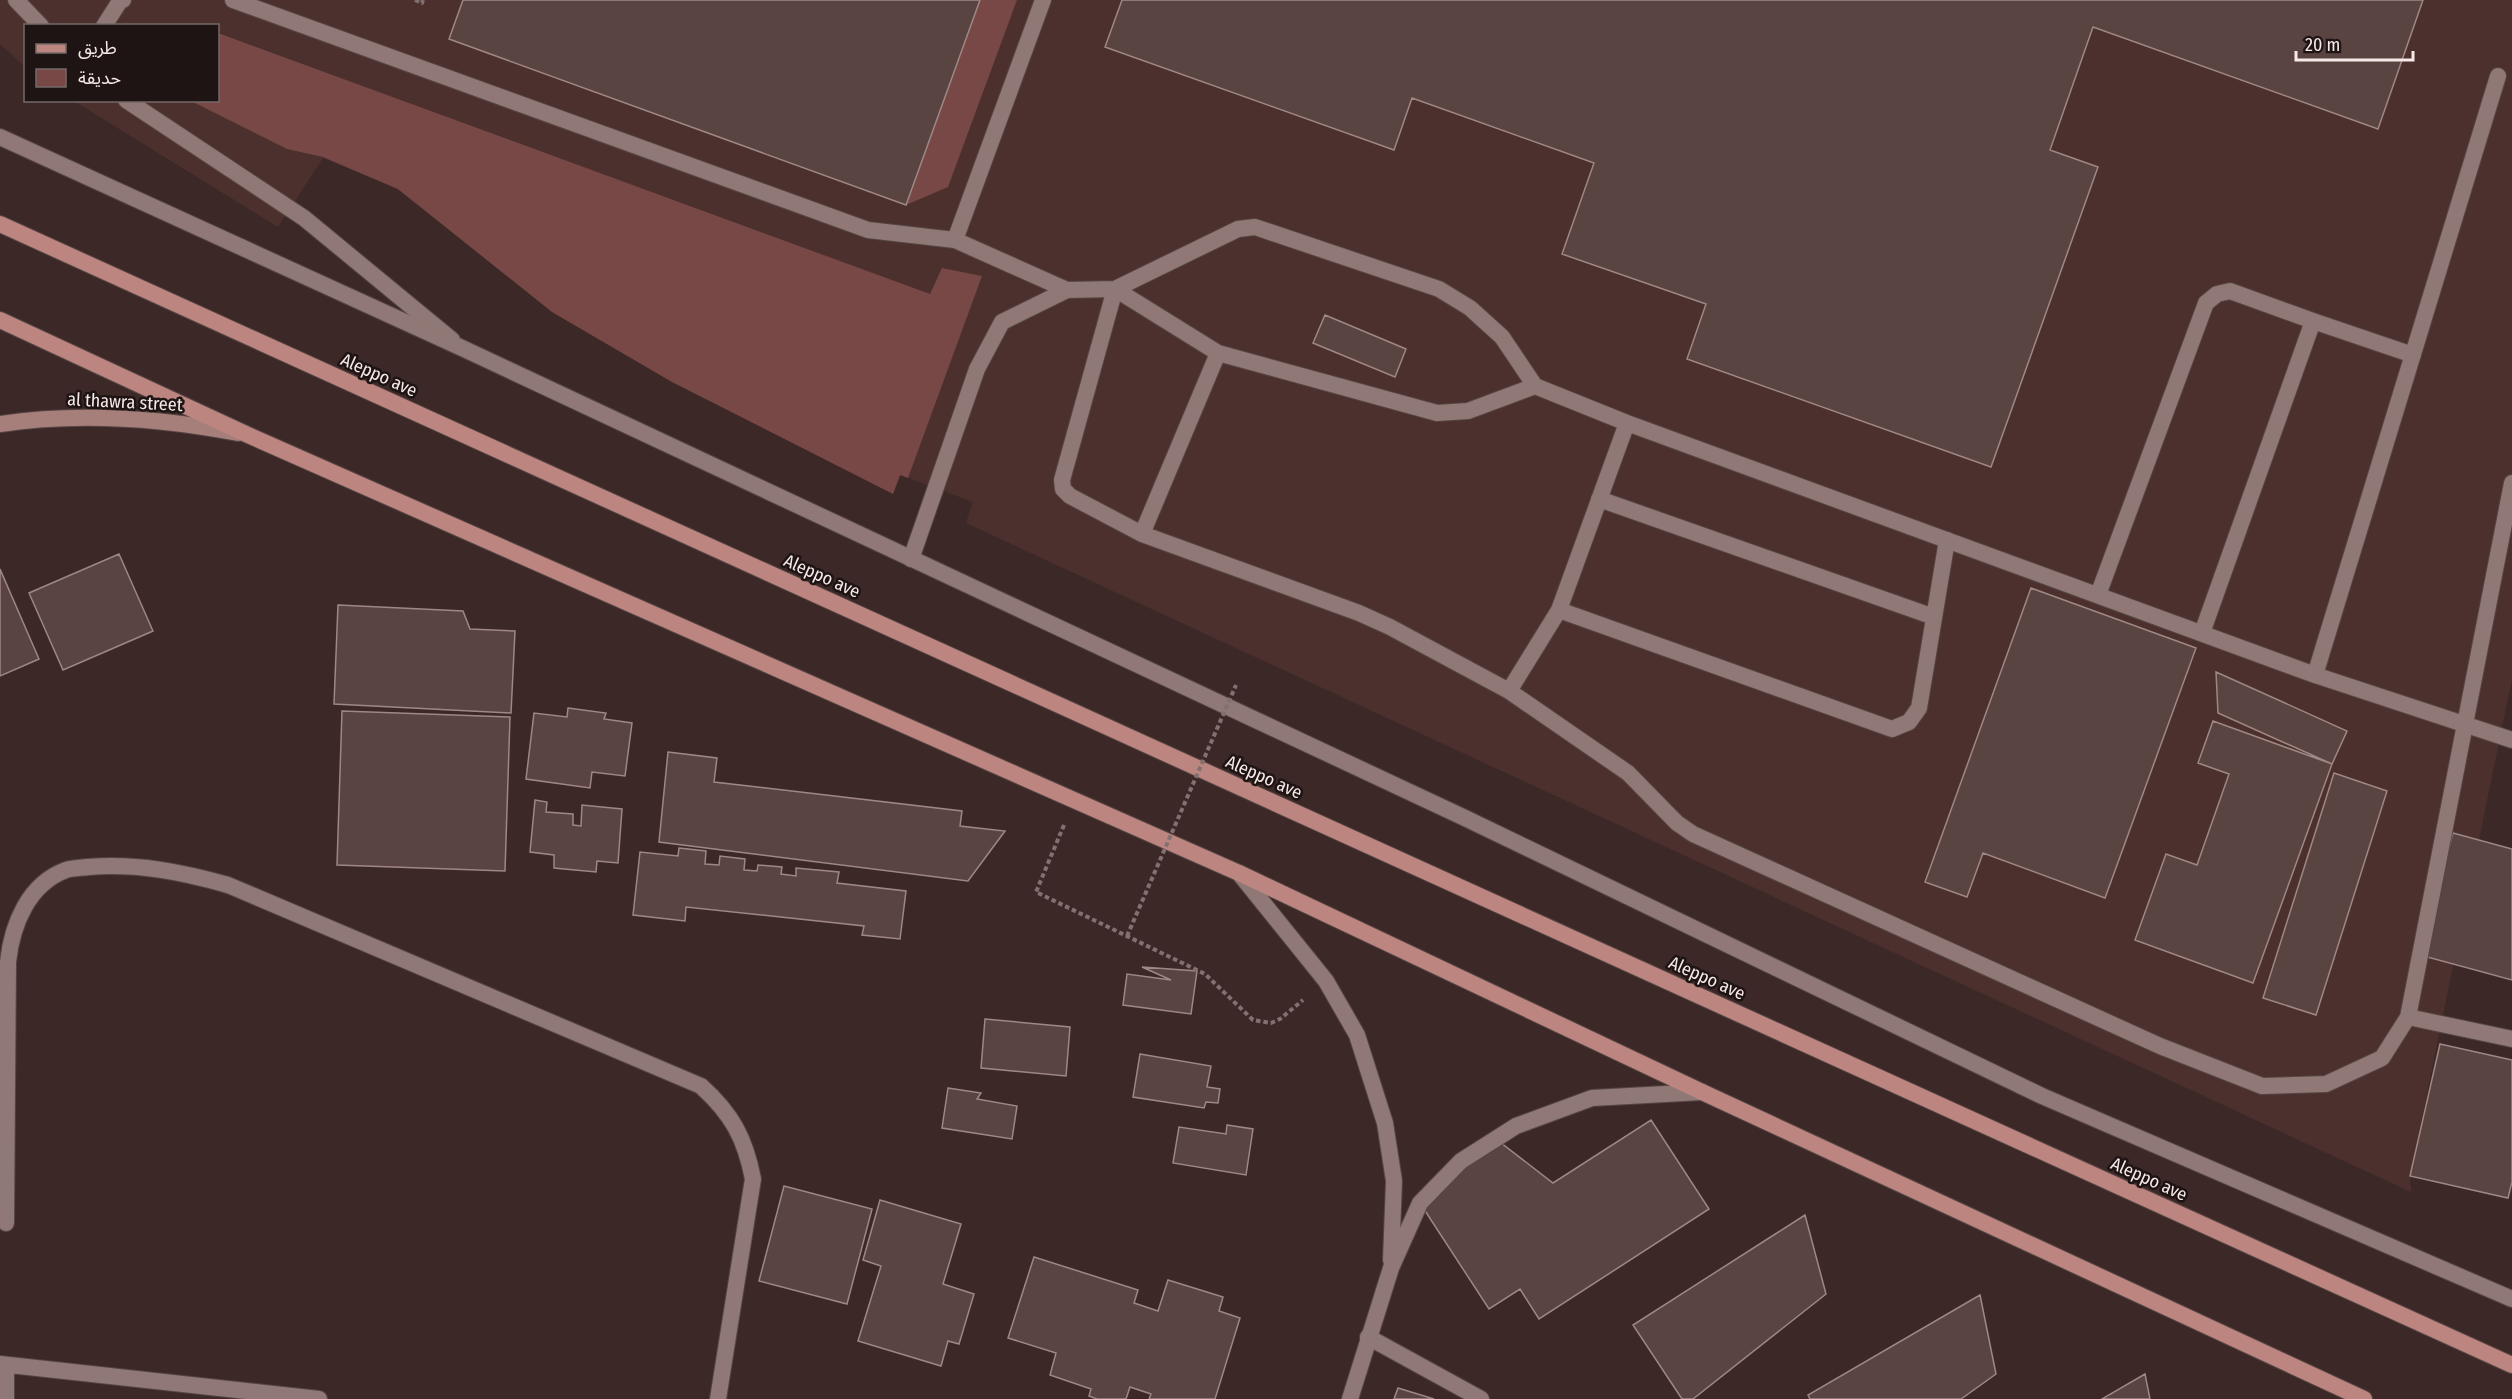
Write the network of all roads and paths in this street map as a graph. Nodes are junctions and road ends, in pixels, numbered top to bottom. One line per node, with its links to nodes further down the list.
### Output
1 (16, 0): 7 (street)
2 (123, 0): 8 (street)
3 (233, 0): 13 (street)
4 (415, 0): 5 (path)
5 (423, 0)
6 (1043, 0): 13 (street)
7 (39, 24)
8 (105, 24)
9 (2498, 76): 20 (street)
10 (129, 102): 18 (street)
11 (0, 137): 18 (street)
12 (0, 224): 51 (main road, Aleppo ave)
13 (955, 240): 15 (street)
14 (1115, 289): 15 (street); 19 (street); 21 (street); 27 (street)
15 (1067, 290): 29 (street)
16 (0, 320): 24 (main road)
17 (2313, 321): 20 (street); 30 (street); 33 (street)
18 (462, 348): 29 (street)
19 (1218, 353): 21 (street); 27 (street)
20 (2413, 354): 34 (street)
21 (1535, 386): 22 (street)
22 (1627, 423): 26 (street); 28 (street)
23 (0, 424): 24 (main road, al thawra street)
24 (248, 435): 39 (main road)
25 (2512, 483): 37 (street)
26 (1599, 499): 31 (street); 32 (street)
27 (1142, 534): 36 (street)
28 (1947, 540): 30 (street); 32 (street)
29 (911, 559): 48 (street)
30 (2098, 595): 33 (street)
31 (1559, 610): 32 (street); 36 (street)
32 (1934, 617)
33 (2202, 633): 34 (street)
34 (2315, 675): 37 (street)
35 (1236, 685): 41 (path, bridge)
36 (1509, 692): 43 (street)
37 (2466, 726): 38 (street); 43 (street)
38 (2512, 740)
39 (1074, 800): 40 (main road); 41 (path)
40 (1239, 873): 42 (street); 45 (main road)
41 (1128, 936): 42 (path)
42 (1326, 981): 47 (street)
43 (2408, 1017): 44 (street)
44 (2512, 1039)
45 (1702, 1092): 47 (street); 57 (main road)
46 (6, 1223): 54 (street)
47 (1391, 1268): 49 (street)
48 (2512, 1299)
49 (1368, 1337): 55 (street); 56 (street)
50 (3, 1365): 52 (street); 53 (street)
51 (2512, 1365)
52 (6, 1399)
53 (319, 1399)
54 (718, 1399)
55 (1350, 1399)
56 (1481, 1399)
57 (2364, 1399)

